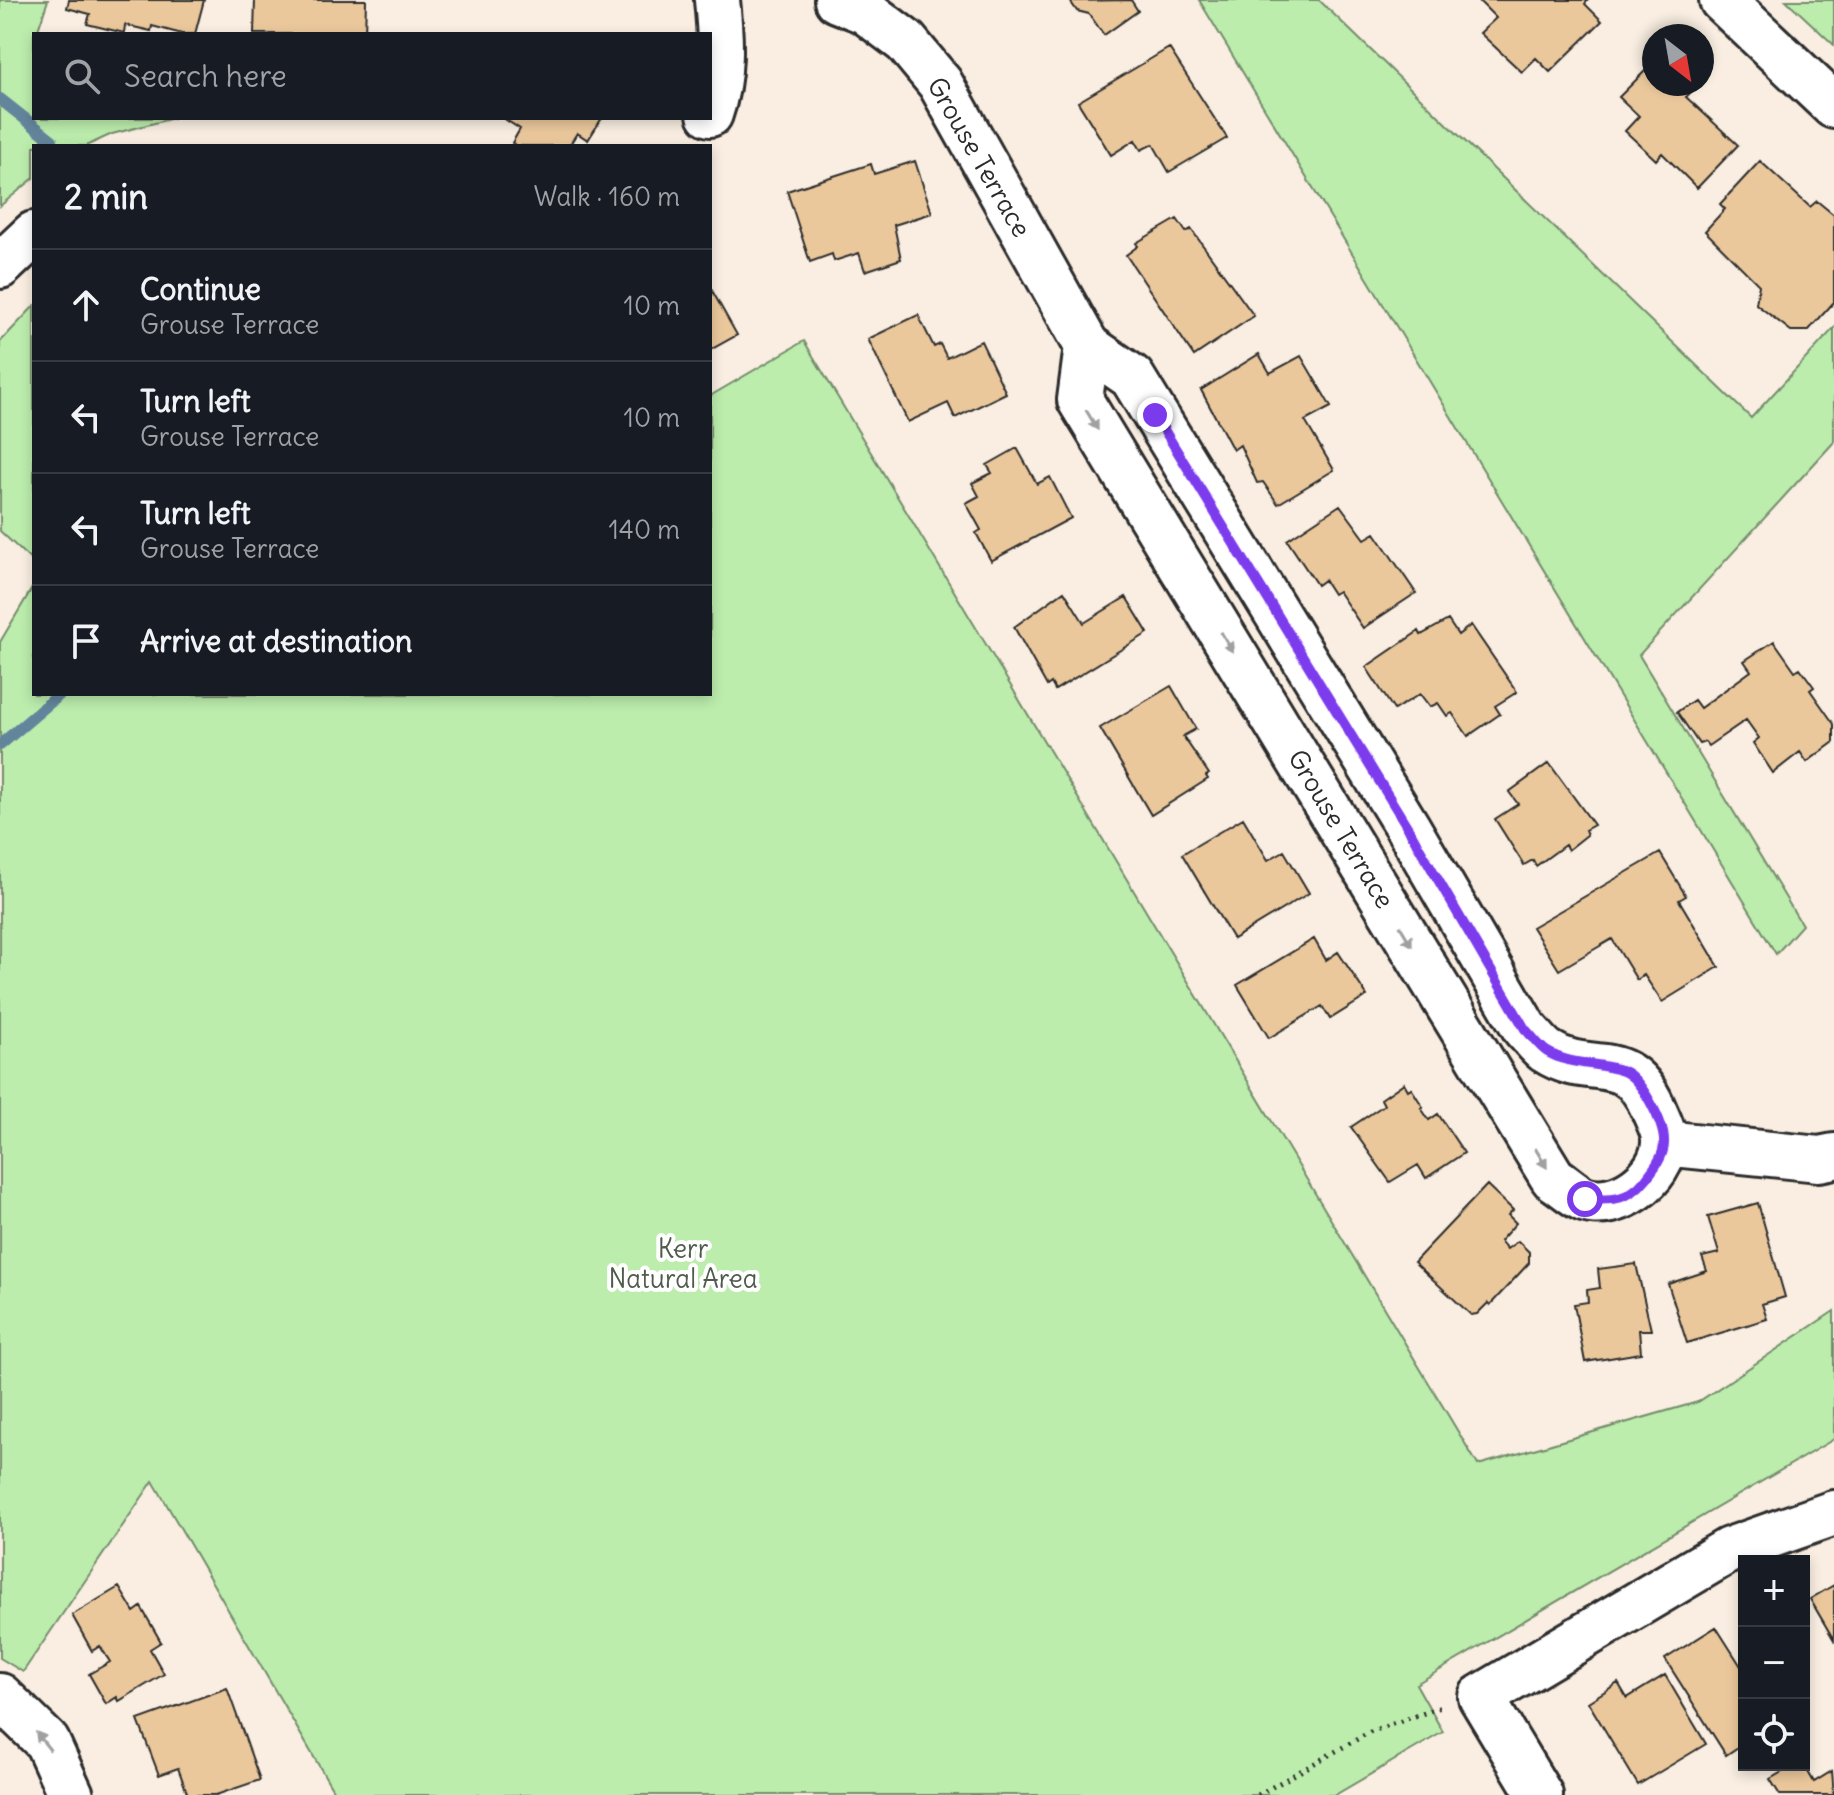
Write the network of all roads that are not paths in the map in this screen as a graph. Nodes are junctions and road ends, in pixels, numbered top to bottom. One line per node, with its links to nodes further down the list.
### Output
1 (717, 0): 5 (street)
2 (837, 0): 10 (street, Grouse Terrace)
3 (1722, 0): 4 (street)
4 (1834, 106)
5 (712, 108)
6 (707, 120): 7 (street)
7 (697, 144)
8 (32, 236): 9 (street)
9 (0, 266)
10 (1087, 346): 11 (street, Grouse Terrace); 11 (street, Grouse Terrace, one-way to 11)
11 (1664, 1143): 12 (street)
12 (1834, 1156)
13 (1834, 1513): 16 (street)
14 (0, 1696): 15 (street, one-way to 14)
15 (71, 1795)
16 (1540, 1795)

